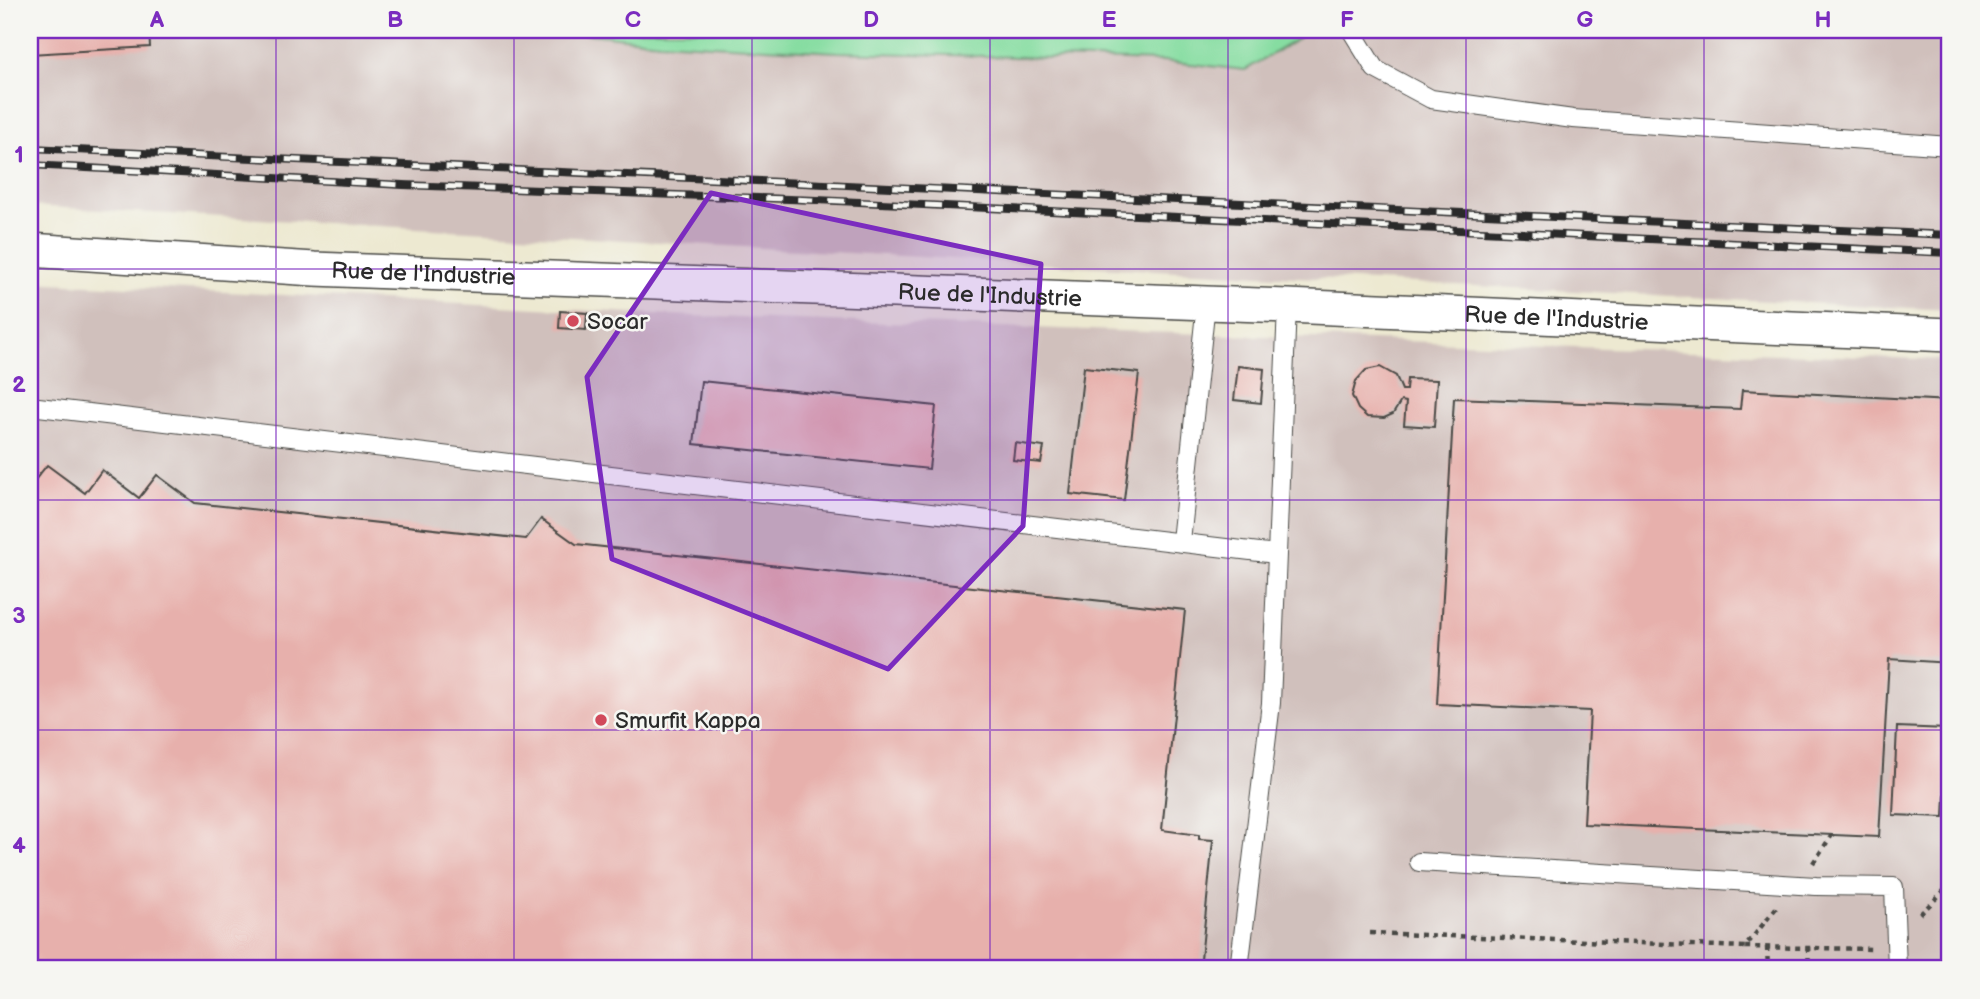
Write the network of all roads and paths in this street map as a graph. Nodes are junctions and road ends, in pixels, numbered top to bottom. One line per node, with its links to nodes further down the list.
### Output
1 (1351, 30): 2 (lane)
2 (1950, 146)
3 (30, 250): 4 (street, Rue de l'Industrie)
4 (1206, 303): 5 (street, Rue de l'Industrie); 8 (lane)
5 (1287, 306): 6 (street, Rue de l'Industrie); 9 (lane)
6 (1950, 335)
7 (30, 406): 8 (lane)
8 (1181, 541): 9 (lane)
9 (1276, 554): 19 (lane)
10 (1832, 835): 12 (path)
11 (1419, 862): 12 (lane)
12 (1796, 884): 15 (lane); 16 (path)
13 (1950, 886): 15 (path)
14 (1370, 933): 16 (path)
15 (1896, 936): 18 (path); 22 (lane)
16 (1745, 947): 17 (path)
17 (1767, 947): 18 (path); 20 (path)
18 (1808, 947): 21 (path)
19 (1239, 969)
20 (1768, 969)
21 (1809, 969)
22 (1897, 969)

